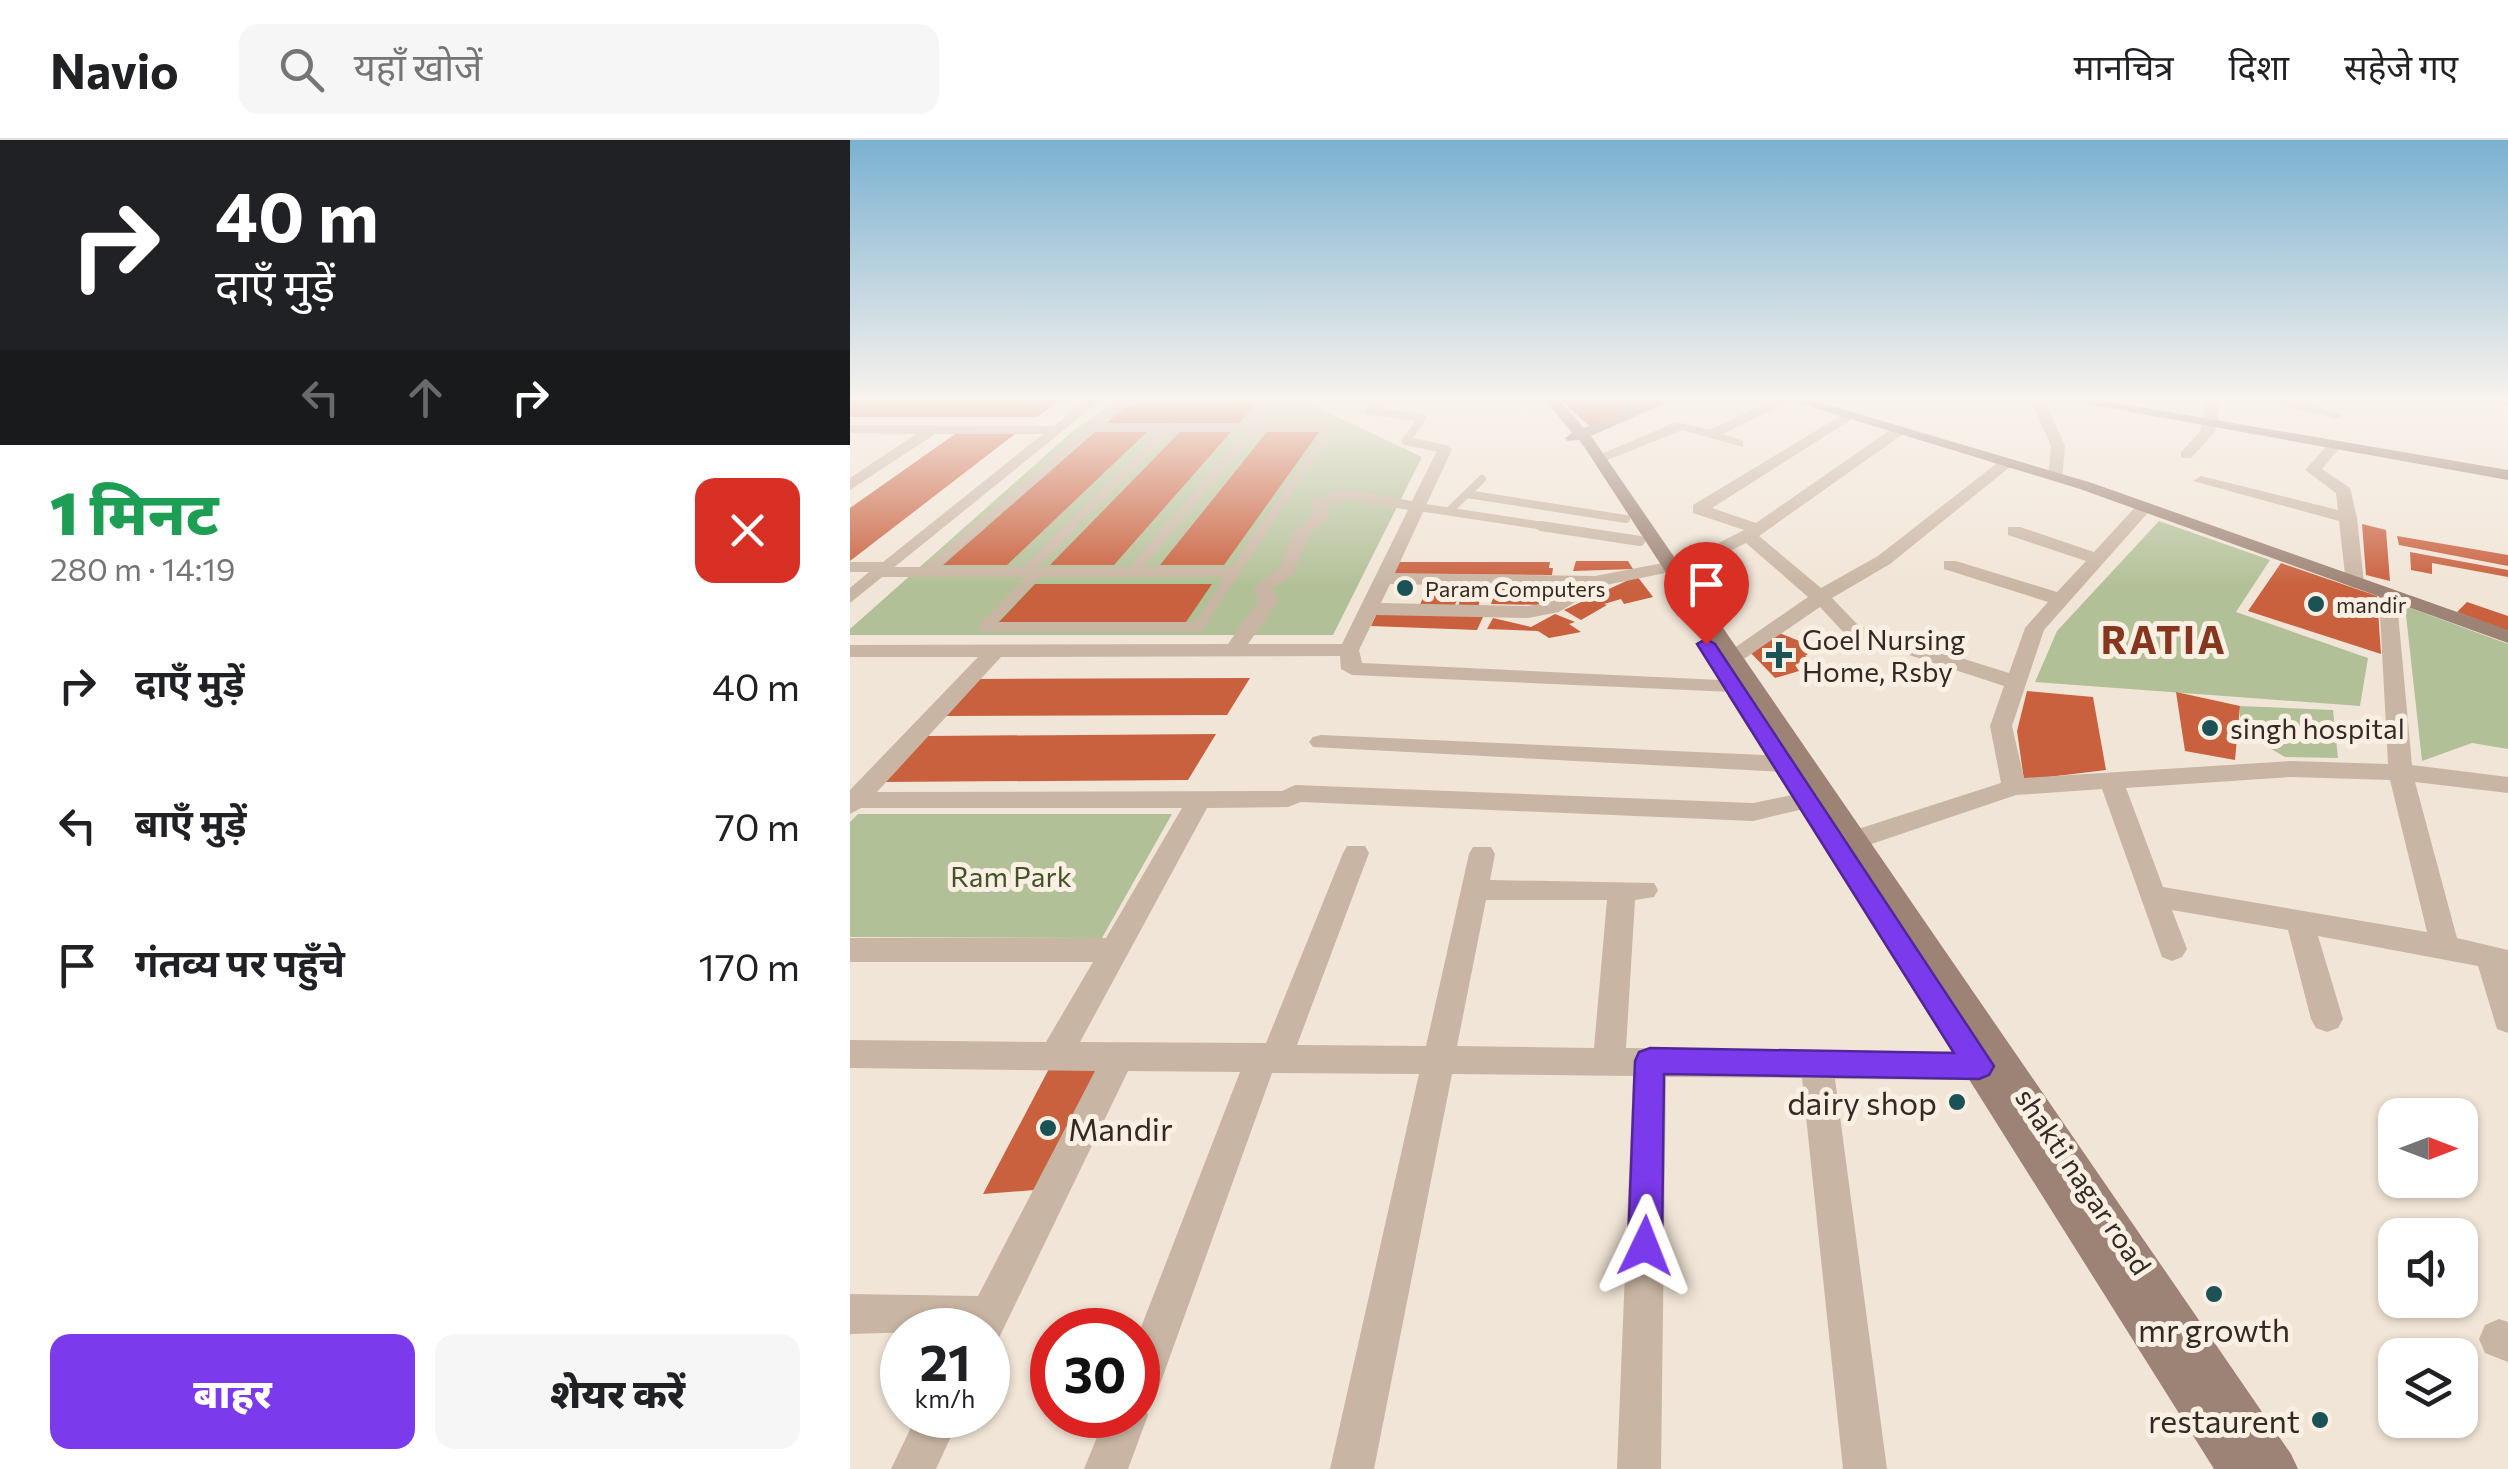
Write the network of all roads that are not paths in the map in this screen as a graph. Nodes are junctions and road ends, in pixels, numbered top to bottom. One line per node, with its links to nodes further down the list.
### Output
1 (884, 462): 21 (street)
2 (1015, 462): 34 (street)
3 (1053, 462): 35 (lane)
4 (1137, 462): 36 (lane)
5 (1224, 462): 37 (lane)
6 (1308, 462): 38 (lane)
7 (1439, 462): 23 (street)
8 (1595, 462): 27 (main road)
9 (1597, 462): 32 (main road, shakti nagar road)
10 (1774, 462): 28 (street)
11 (1853, 462): 28 (street)
12 (2003, 462): 16 (main road)
13 (2057, 462): 18 (street)
14 (2319, 462): 26 (street)
15 (2437, 462): 17 (main road)
16 (2006, 463): 18 (main road); 46 (street)
17 (2508, 475)
18 (2056, 478): 24 (main road)
19 (1482, 479): 22 (lane)
20 (2202, 481): 26 (street)
21 (850, 485)
22 (1467, 494): 25 (lane); 27 (lane)
23 (1419, 506): 25 (lane); 39 (street); 52 (street)
24 (2145, 508): 30 (street); 43 (main road)
25 (1449, 511): 27 (lane)
26 (2348, 518): 43 (street)
27 (1633, 530): 32 (main road)
28 (1752, 532): 32 (street); 46 (street)
29 (2014, 532): 30 (street)
30 (2100, 560): 47 (street)
31 (1950, 565): 47 (street)
32 (1664, 566): 42 (street); 56 (main road, shakti nagar road); 58 (main road)
33 (850, 567): 34 (street)
34 (883, 570): 35 (lane); 45 (street)
35 (926, 572): 36 (lane)
36 (1032, 572): 37 (lane); 38 (lane)
37 (1132, 572): 38 (lane)
38 (1234, 572)
39 (1386, 578): 40 (street); 48 (street)
40 (1427, 578): 41 (street); 49 (street)
41 (1492, 578): 42 (street); 50 (street)
42 (1595, 582): 50 (street)
43 (2355, 583): 44 (main road)
44 (2389, 595): 51 (main road); 61 (street)
45 (850, 597)
46 (1819, 598): 56 (street); 57 (street)
47 (2062, 600): 57 (street)
48 (1372, 609): 49 (street); 53 (street)
49 (1416, 610): 50 (street)
50 (1484, 610)
51 (2508, 637)
52 (1234, 650): 53 (street); 55 (street)
53 (1349, 650): 58 (street)
54 (850, 651): 55 (street)
55 (995, 651): 67 (street)
56 (1734, 657): 68 (main road, shakti nagar road)
57 (2014, 682): 64 (street)
58 (1733, 686): 60 (main road)
59 (1321, 742): 60 (street)
60 (1783, 764): 66 (main road)
61 (2400, 772): 62 (street); 63 (street); 74 (street)
62 (2111, 781): 64 (street); 72 (street)
63 (2508, 785)
64 (2014, 788): 68 (street)
65 (1200, 799): 66 (street); 67 (street); 77 (street)
66 (1806, 800): 68 (main road)
67 (852, 803)
68 (1846, 842): 89 (main road, shakti nagar road)
69 (1356, 853): 83 (street)
70 (1482, 854): 71 (street)
71 (1474, 890): 84 (street); 86 (street)
72 (2153, 896): 73 (street); 75 (street)
73 (2300, 922): 74 (street); 79 (street)
74 (2445, 947): 78 (street)
75 (2172, 949)
76 (850, 950): 77 (street)
77 (1115, 950): 81 (street)
78 (2499, 960): 80 (street)
79 (2327, 1019)
80 (2508, 1020)
81 (1056, 1055): 82 (street); 85 (street)
82 (1120, 1055): 83 (street); 90 (street)
83 (1270, 1056): 84 (street); 93 (street)
84 (1437, 1058): 86 (street); 98 (street)
85 (854, 1059)
86 (1609, 1061): 87 (street)
87 (1650, 1061): 88 (street); 99 (street)
88 (1817, 1064): 89 (street); 100 (street)
89 (1993, 1066): 101 (main road); 102 (main road, shakti nagar road)
90 (994, 1308)
91 (850, 1314): 92 (street)
92 (880, 1316)
93 (1160, 1332)
94 (928, 1438): 96 (street)
95 (1118, 1438): 97 (street)
96 (913, 1469)
97 (1106, 1469)
98 (1352, 1469)
99 (1639, 1469)
100 (1865, 1469)
101 (2239, 1469)
102 (2276, 1469)

